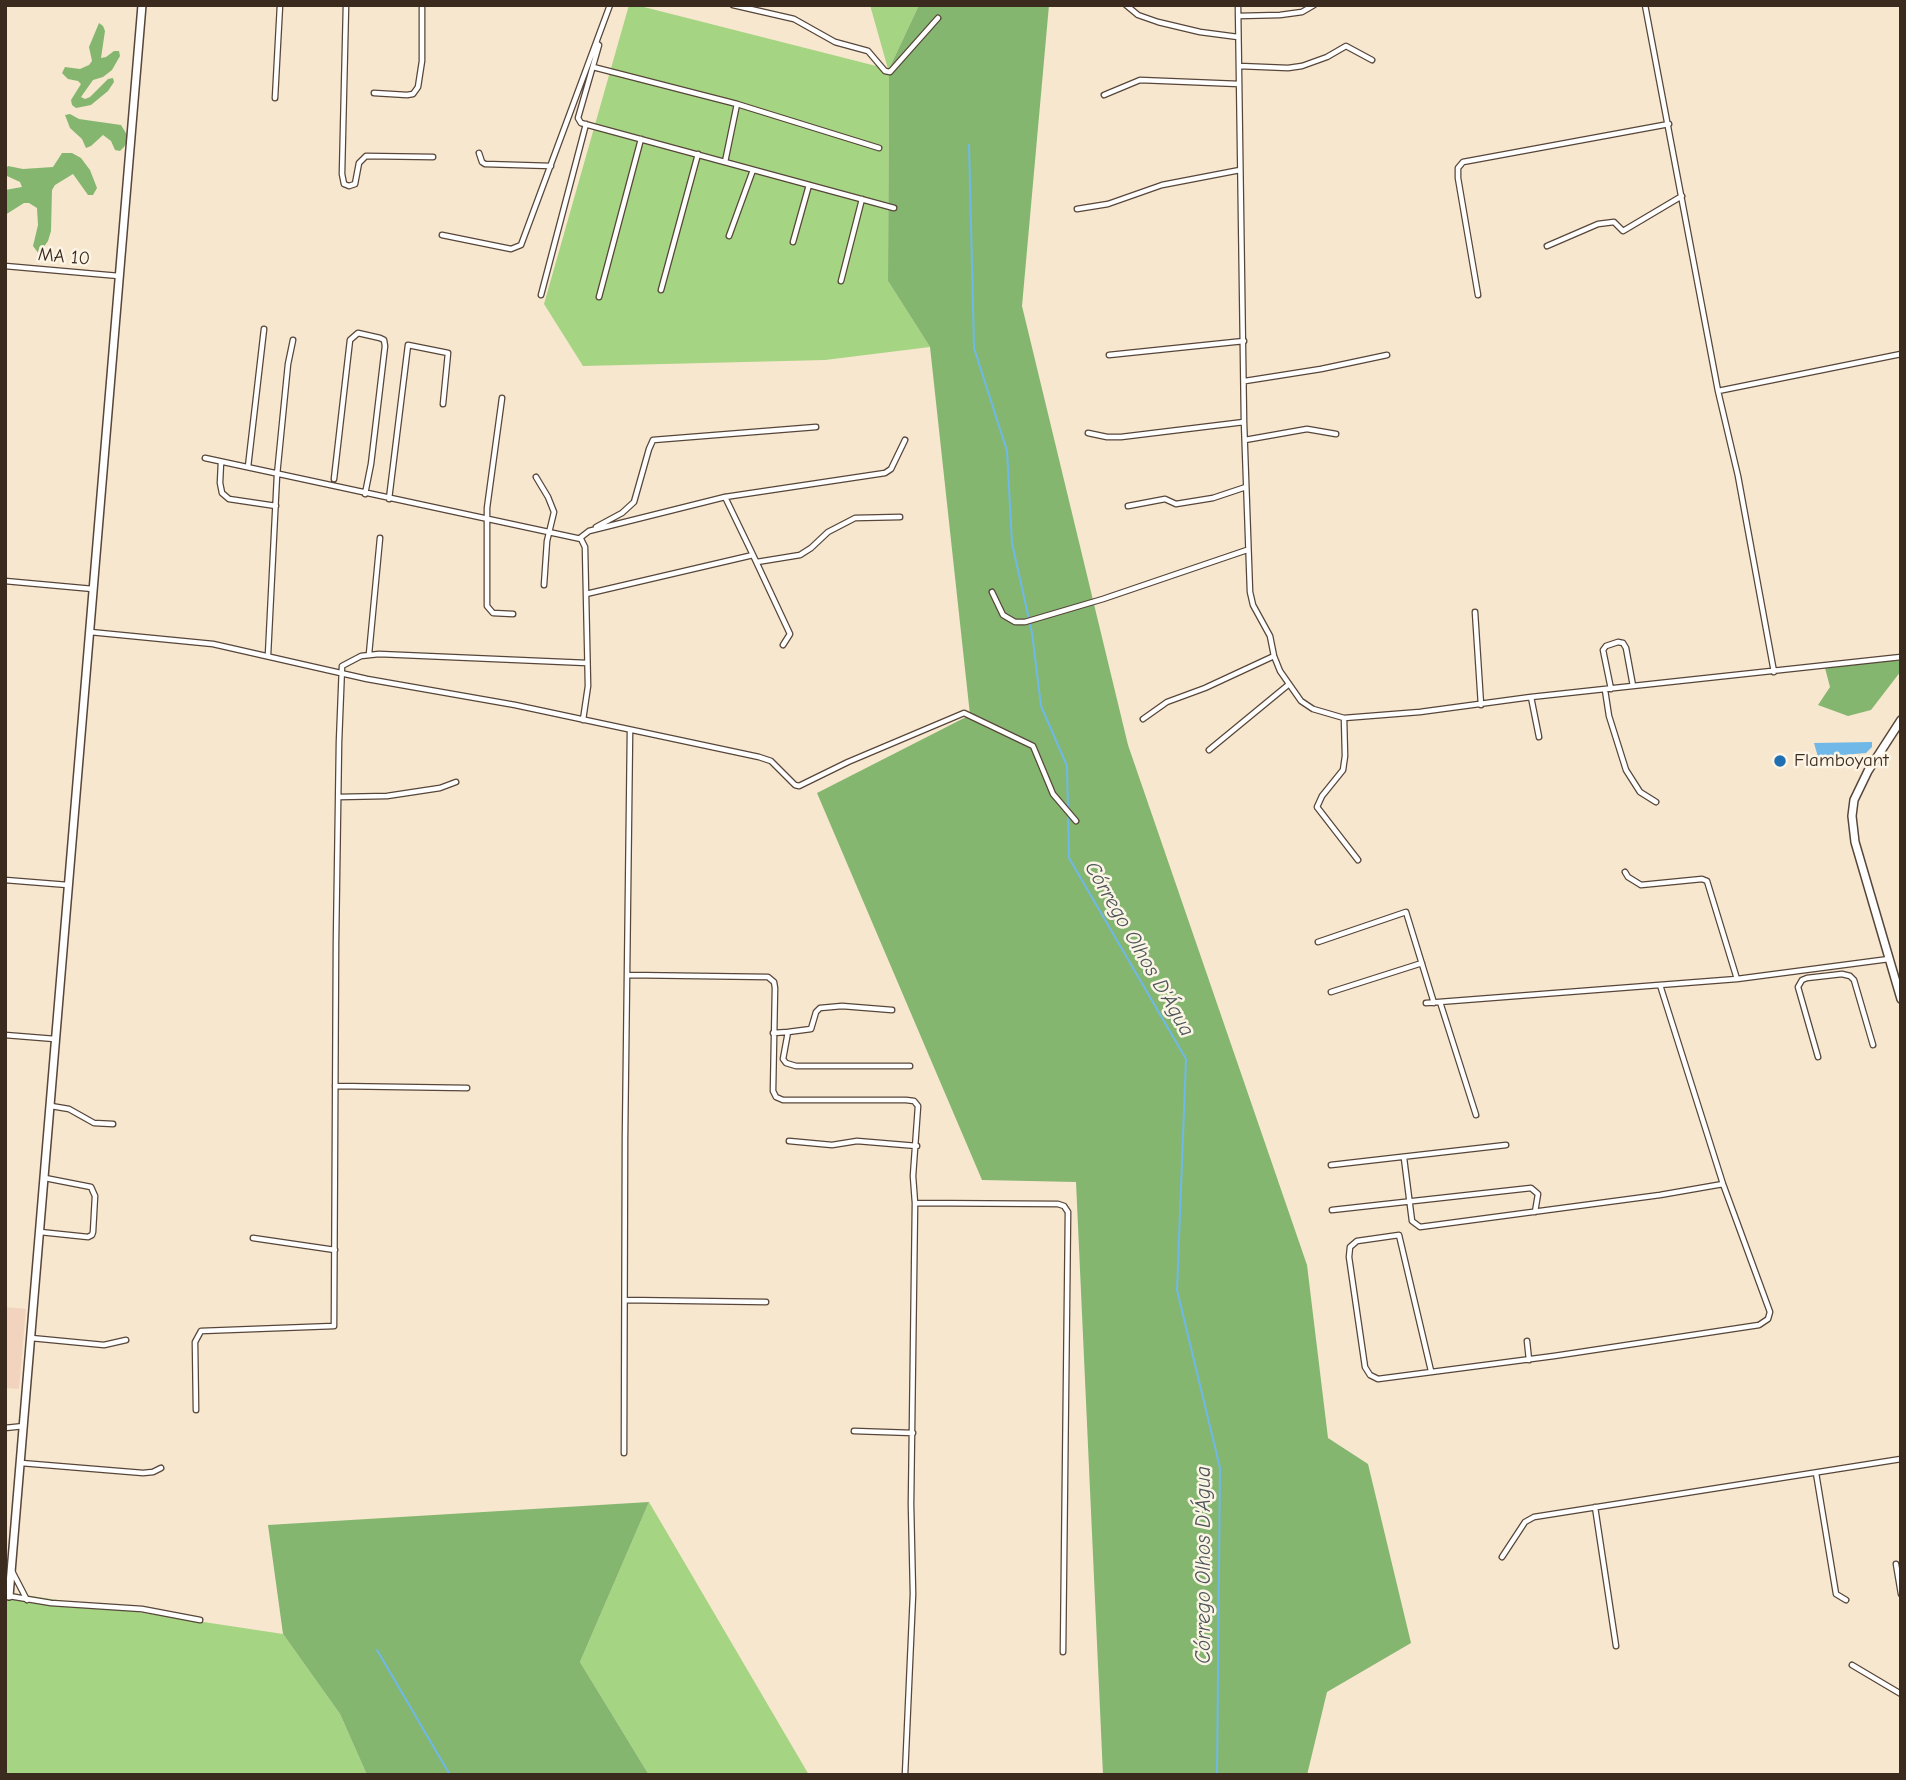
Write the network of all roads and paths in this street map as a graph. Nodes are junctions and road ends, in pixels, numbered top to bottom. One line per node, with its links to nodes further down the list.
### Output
1 (142, 5): 44 (street)
2 (280, 5): 21 (street)
3 (346, 5): 29 (street)
4 (422, 5): 19 (street)
5 (610, 5): 14 (street)
6 (733, 5): 12 (street)
7 (1126, 5): 13 (street)
8 (1238, 5): 11 (street)
9 (1314, 5): 11 (street)
10 (1645, 5): 24 (street)
11 (1238, 16): 13 (street)
12 (938, 19)
13 (1238, 37): 16 (street)
14 (596, 43): 17 (street); 31 (street)
15 (1373, 60): 16 (street)
16 (1239, 66): 18 (street)
17 (593, 67): 22 (street); 23 (street)
18 (1239, 84): 20 (street); 33 (street)
19 (374, 93)
20 (1104, 95)
21 (275, 98)
22 (737, 104): 26 (street); 30 (street)
23 (586, 124): 25 (street); 47 (street)
24 (1669, 124): 35 (street); 48 (street)
25 (641, 139): 28 (street); 49 (street)
26 (879, 148)
27 (479, 153): 31 (street)
28 (698, 155): 30 (street); 46 (street)
29 (433, 157)
30 (725, 162): 32 (street)
31 (551, 166): 39 (street)
32 (753, 170): 34 (street); 40 (street)
33 (1240, 170): 38 (street); 52 (street)
34 (810, 185): 36 (street); 41 (street)
35 (1682, 196): 42 (street); 57 (street)
36 (862, 199): 37 (street); 45 (street)
37 (894, 208)
38 (1077, 209)
39 (442, 235)
40 (729, 236)
41 (793, 242)
42 (1547, 246)
43 (5, 266): 44 (street, MA 10)
44 (120, 276): 89 (street)
45 (841, 281)
46 (661, 290)
47 (541, 295)
48 (1478, 295)
49 (598, 297)
50 (264, 329): 68 (street)
51 (293, 340): 69 (street)
52 (1244, 341): 54 (street); 56 (street)
53 (1901, 354): 57 (street)
54 (1109, 355)
55 (1387, 355): 56 (street)
56 (1245, 381): 60 (street)
57 (1718, 391): 101 (street)
58 (502, 398): 79 (street)
59 (443, 404): 75 (street)
60 (1244, 422): 62 (street); 65 (street)
61 (816, 427): 80 (street)
62 (1088, 433)
63 (1336, 435): 65 (street)
64 (905, 440): 74 (street)
65 (1245, 440): 72 (street)
66 (205, 458): 67 (street)
67 (221, 461): 68 (street); 76 (street)
68 (248, 467): 69 (street)
69 (277, 475): 73 (street); 76 (street)
70 (536, 477): 81 (street)
71 (334, 479): 73 (street)
72 (1246, 487): 77 (street); 84 (street)
73 (365, 494): 75 (street)
74 (725, 496): 80 (street); 85 (street)
75 (389, 499): 79 (street)
76 (276, 506): 97 (street)
77 (1128, 506)
78 (900, 517): 86 (street)
79 (487, 520): 81 (street); 93 (street)
80 (589, 531): 83 (street)
81 (549, 532): 83 (street); 88 (street)
82 (380, 538): 96 (street)
83 (580, 538): 91 (street)
84 (1247, 550): 90 (street); 98 (street)
85 (753, 555): 86 (street); 91 (street)
86 (757, 562): 95 (street)
87 (5, 581): 89 (street)
88 (544, 585)
89 (93, 589): 94 (street)
90 (992, 592)
91 (586, 594): 100 (street)
92 (1475, 612): 107 (street)
93 (513, 614)
94 (90, 632): 97 (street); 122 (street)
95 (783, 645)
96 (369, 654): 100 (street); 102 (street)
97 (268, 655): 102 (street)
98 (1274, 656): 103 (street); 109 (street)
99 (1901, 657): 101 (street)
100 (587, 663): 110 (street)
101 (1774, 672): 104 (street)
102 (341, 673): 110 (street); 116 (street)
103 (1288, 685): 108 (street); 114 (street)
104 (1633, 687): 105 (street); 105 (street)
105 (1608, 690): 106 (street); 117 (street)
106 (1531, 697): 107 (street); 113 (street)
107 (1481, 705): 108 (street)
108 (1344, 718): 119 (street)
109 (1143, 719)
110 (583, 720): 112 (street)
111 (1901, 720): 124 (street)
112 (630, 731): 118 (street); 127 (street)
113 (1539, 737)
114 (1209, 750)
115 (456, 782): 116 (street)
116 (339, 797): 143 (street)
117 (1656, 802)
118 (1076, 821)
119 (1358, 860)
120 (1625, 872): 129 (street)
121 (5, 880): 122 (street)
122 (69, 886): 139 (street)
123 (1318, 942): 125 (street)
124 (1889, 959): 126 (street); 132 (street)
125 (1422, 963): 131 (street); 134 (street)
126 (1821, 967): 128 (street); 129 (street)
127 (628, 975): 137 (street); 162 (street)
128 (1823, 976): 140 (street); 141 (street)
129 (1737, 979): 130 (street)
130 (1660, 985): 134 (street); 154 (street)
131 (1331, 992)
132 (1901, 999)
133 (1426, 1003): 134 (street)
134 (1437, 1003): 146 (street)
135 (892, 1010): 136 (street)
136 (788, 1032): 137 (street); 142 (street)
137 (773, 1033): 150 (street)
138 (5, 1035): 139 (street)
139 (56, 1039): 145 (street)
140 (1873, 1045)
141 (1818, 1057)
142 (910, 1066)
143 (335, 1086): 144 (street); 161 (street)
144 (467, 1088)
145 (51, 1106): 147 (street); 153 (street)
146 (1476, 1115)
147 (113, 1124)
148 (789, 1141): 150 (street)
149 (1506, 1145): 151 (street)
150 (917, 1146): 156 (street)
151 (1404, 1158): 152 (street); 155 (street)
152 (1331, 1165)
153 (45, 1178): 159 (street); 159 (street)
154 (1723, 1184): 158 (street); 167 (street)
155 (1410, 1201): 157 (street); 158 (street); 158 (street)
156 (915, 1203): 173 (street); 189 (street)
157 (1332, 1210)
158 (1535, 1212)
159 (40, 1232): 164 (street)
160 (253, 1238): 161 (street)
161 (335, 1250): 169 (street)
162 (625, 1300): 163 (street); 174 (street)
163 (766, 1302)
164 (31, 1338): 165 (street); 170 (street)
165 (126, 1340)
166 (1527, 1341): 167 (street)
167 (1529, 1360): 168 (street)
168 (1430, 1371): 168 (street)
169 (196, 1410)
170 (24, 1426): 171 (street); 176 (street)
171 (5, 1428)
172 (855, 1431): 173 (street)
173 (913, 1433): 192 (street)
174 (624, 1452)
175 (1901, 1459): 178 (street)
176 (21, 1463): 177 (street); 182 (street)
177 (161, 1468)
178 (1816, 1473): 179 (street); 186 (street)
179 (1595, 1507): 180 (street); 188 (street)
180 (1502, 1557)
181 (1896, 1564): 183 (street)
182 (12, 1571): 184 (street); 185 (street)
183 (1901, 1594)
184 (9, 1596): 185 (street)
185 (27, 1600): 187 (street)
186 (1846, 1600)
187 (200, 1620)
188 (1616, 1646)
189 (1063, 1652)
190 (1852, 1665): 191 (street)
191 (1901, 1695)
192 (905, 1775)

